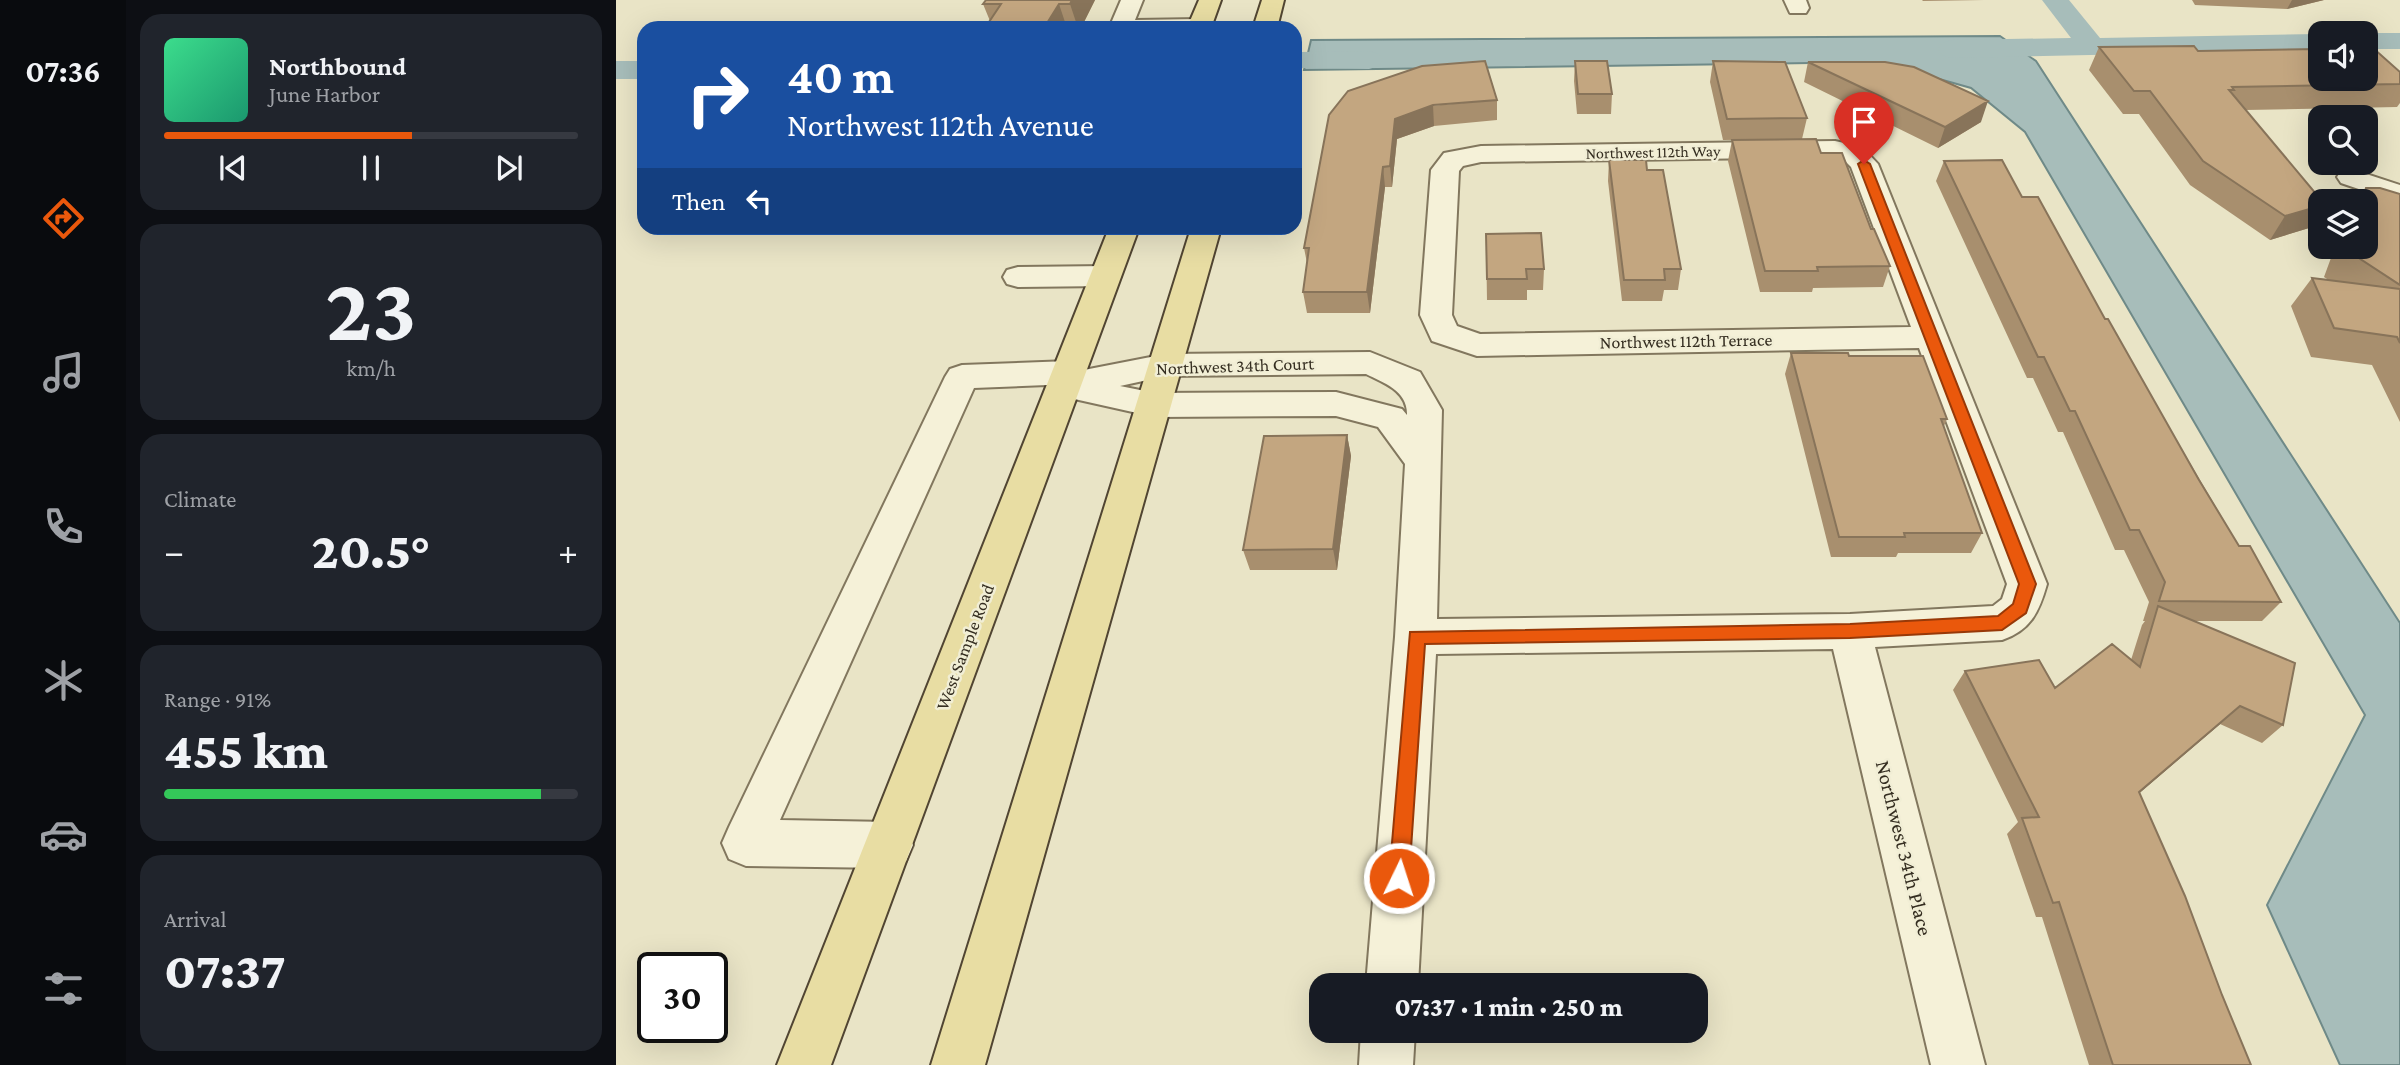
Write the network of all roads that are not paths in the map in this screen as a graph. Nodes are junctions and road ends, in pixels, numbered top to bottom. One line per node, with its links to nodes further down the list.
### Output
1 (1132, 0): 4 (street)
2 (1210, 0): 5 (main road)
3 (1273, 0): 6 (main road)
4 (1123, 21)
5 (1202, 21)
6 (1267, 21)
7 (2351, 177): 8 (street)
8 (2400, 194)
9 (1121, 235): 12 (main road, West Sample Road)
10 (1204, 235): 15 (main road)
11 (1018, 276): 12 (street)
12 (1106, 276): 16 (main road, West Sample Road)
13 (1444, 333): 14 (street, Northwest 112th Terrace); 14 (street, Northwest 112th Way)
14 (1931, 337): 19 (street)
15 (1166, 365): 16 (street, Northwest 34th Court); 17 (main road); 18 (street, Northwest 34th Court)
16 (1066, 380): 17 (street, Northwest 34th Court); 21 (main road, West Sample Road); 21 (street)
17 (1155, 405): 18 (street, Northwest 34th Court); 25 (main road)
18 (1423, 462): 20 (street, Northwest 34th Court)
19 (1850, 631): 20 (street); 27 (street, Northwest 34th Place)
20 (1416, 637): 22 (street, Northwest 34th Court)
21 (889, 845): 24 (main road, West Sample Road)
22 (1393, 973)
23 (1387, 1043): 26 (street)
24 (804, 1065)
25 (958, 1065)
26 (1386, 1065)
27 (1958, 1065)

